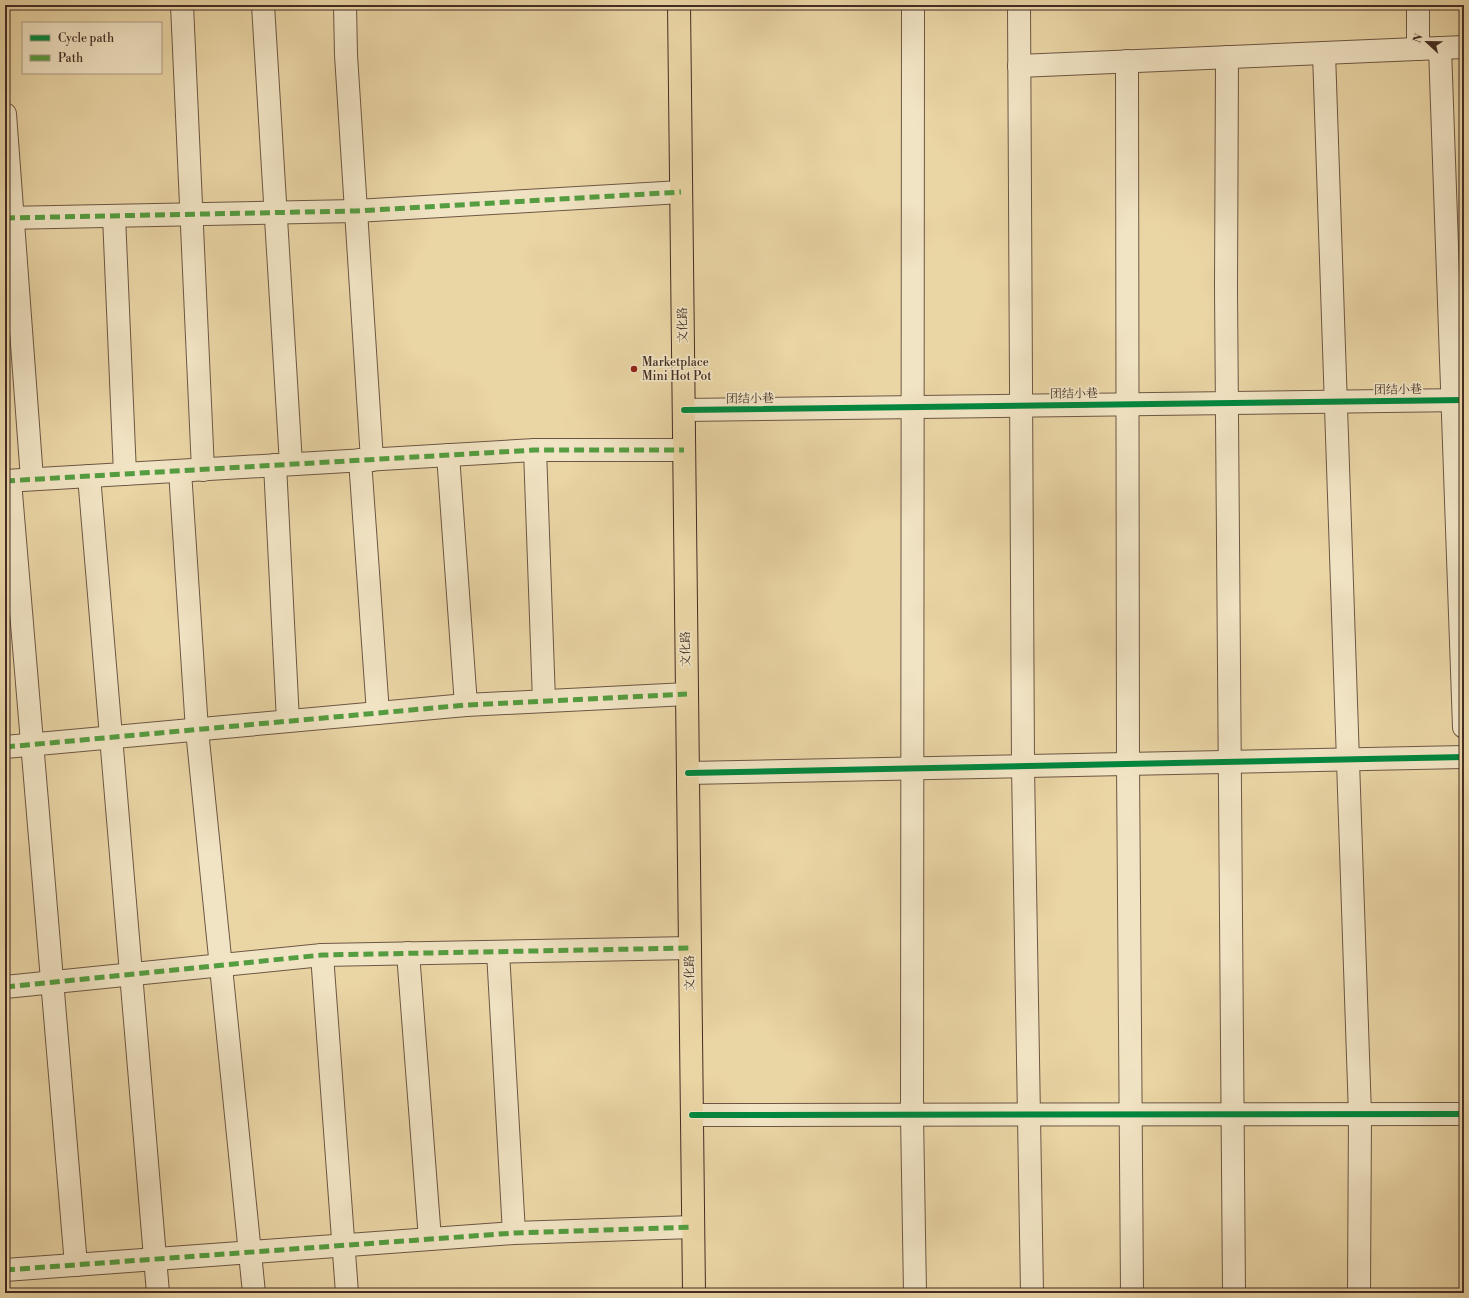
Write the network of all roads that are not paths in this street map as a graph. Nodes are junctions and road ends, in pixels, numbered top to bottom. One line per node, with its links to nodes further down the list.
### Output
1 (182, 5): 19 (street)
2 (263, 5): 18 (street)
3 (345, 5): 17 (street)
4 (679, 5): 16 (main road, 文化路)
5 (913, 5): 27 (street)
6 (1019, 5): 14 (street)
7 (1418, 5): 10 (street)
8 (1464, 47): 9 (street)
9 (1440, 48): 10 (street); 22 (street)
10 (1418, 49): 11 (street)
11 (1324, 53): 12 (street); 23 (street)
12 (1227, 57): 13 (street); 24 (street)
13 (1127, 61): 14 (street); 25 (street)
14 (1019, 66): 26 (street)
15 (5, 114): 21 (street)
16 (681, 192): 17 (street); 28 (main road, 文化路)
17 (356, 211): 18 (street); 32 (street)
18 (275, 213): 19 (street); 33 (street)
19 (191, 214): 20 (street); 34 (street)
20 (114, 216): 21 (street); 36 (street)
21 (9, 218): 38 (street)
22 (1458, 400): 23 (street, 团结小巷); 45 (street)
23 (1336, 402): 24 (street, 团结小巷); 51 (street)
24 (1228, 403): 25 (street, 团结小巷); 52 (street)
25 (1127, 405): 26 (street, 团结小巷); 53 (street)
26 (1021, 406): 27 (street, 团结小巷); 54 (street)
27 (913, 408): 28 (street, 团结小巷); 55 (street)
28 (684, 410): 30 (main road, 文化路)
29 (535, 450): 30 (street); 31 (street); 41 (street)
30 (684, 450): 40 (main road, 文化路)
31 (448, 455): 32 (street); 42 (street)
32 (366, 460): 33 (street); 43 (street)
33 (283, 465): 34 (street); 44 (street)
34 (203, 470): 35 (street)
35 (180, 471): 36 (street); 46 (street)
36 (125, 474): 37 (street)
37 (89, 476): 38 (street); 47 (street)
38 (32, 479): 39 (street)
39 (8, 481): 48 (street)
40 (687, 694): 41 (street); 56 (main road, 文化路)
41 (544, 701): 42 (street)
42 (466, 705): 43 (street)
43 (378, 713): 44 (street)
44 (288, 721): 46 (street)
45 (1464, 727)
46 (197, 730): 47 (street); 61 (street)
47 (111, 738): 48 (street); 62 (street)
48 (33, 745): 49 (street); 63 (street)
49 (5, 747)
50 (1464, 757): 51 (street)
51 (1348, 760): 52 (street); 70 (street)
52 (1231, 762): 53 (street); 66 (street)
53 (1128, 764): 54 (street); 65 (street)
54 (1023, 766): 55 (street); 69 (street)
55 (912, 768): 56 (street); 68 (street)
56 (688, 773): 57 (main road, 文化路)
57 (690, 948): 58 (street); 71 (main road, 文化路)
58 (498, 952): 59 (street); 73 (street)
59 (408, 953): 60 (street); 74 (street)
60 (322, 955): 61 (street); 75 (street)
61 (221, 965): 62 (street); 76 (street)
62 (131, 974): 63 (street); 77 (street)
63 (53, 982): 64 (street); 78 (street)
64 (5, 987)
65 (1131, 1114): 66 (street); 69 (street); 86 (street)
66 (1233, 1114): 70 (street); 87 (street)
67 (1464, 1114): 70 (street)
68 (912, 1115): 69 (street); 71 (street); 84 (street)
69 (1029, 1115): 85 (street)
70 (1360, 1115): 88 (street)
71 (692, 1116): 72 (main road, 文化路)
72 (693, 1226): 73 (street); 83 (main road, 文化路)
73 (514, 1233): 74 (street)
74 (430, 1240): 75 (street)
75 (343, 1246): 76 (street); 82 (street)
76 (250, 1252): 77 (street); 81 (street)
77 (155, 1259): 78 (street); 80 (street)
78 (76, 1265): 79 (street)
79 (5, 1270)
80 (158, 1293)
81 (254, 1293)
82 (346, 1293)
83 (694, 1293)
84 (916, 1293)
85 (1032, 1293)
86 (1132, 1293)
87 (1234, 1293)
88 (1359, 1293)

